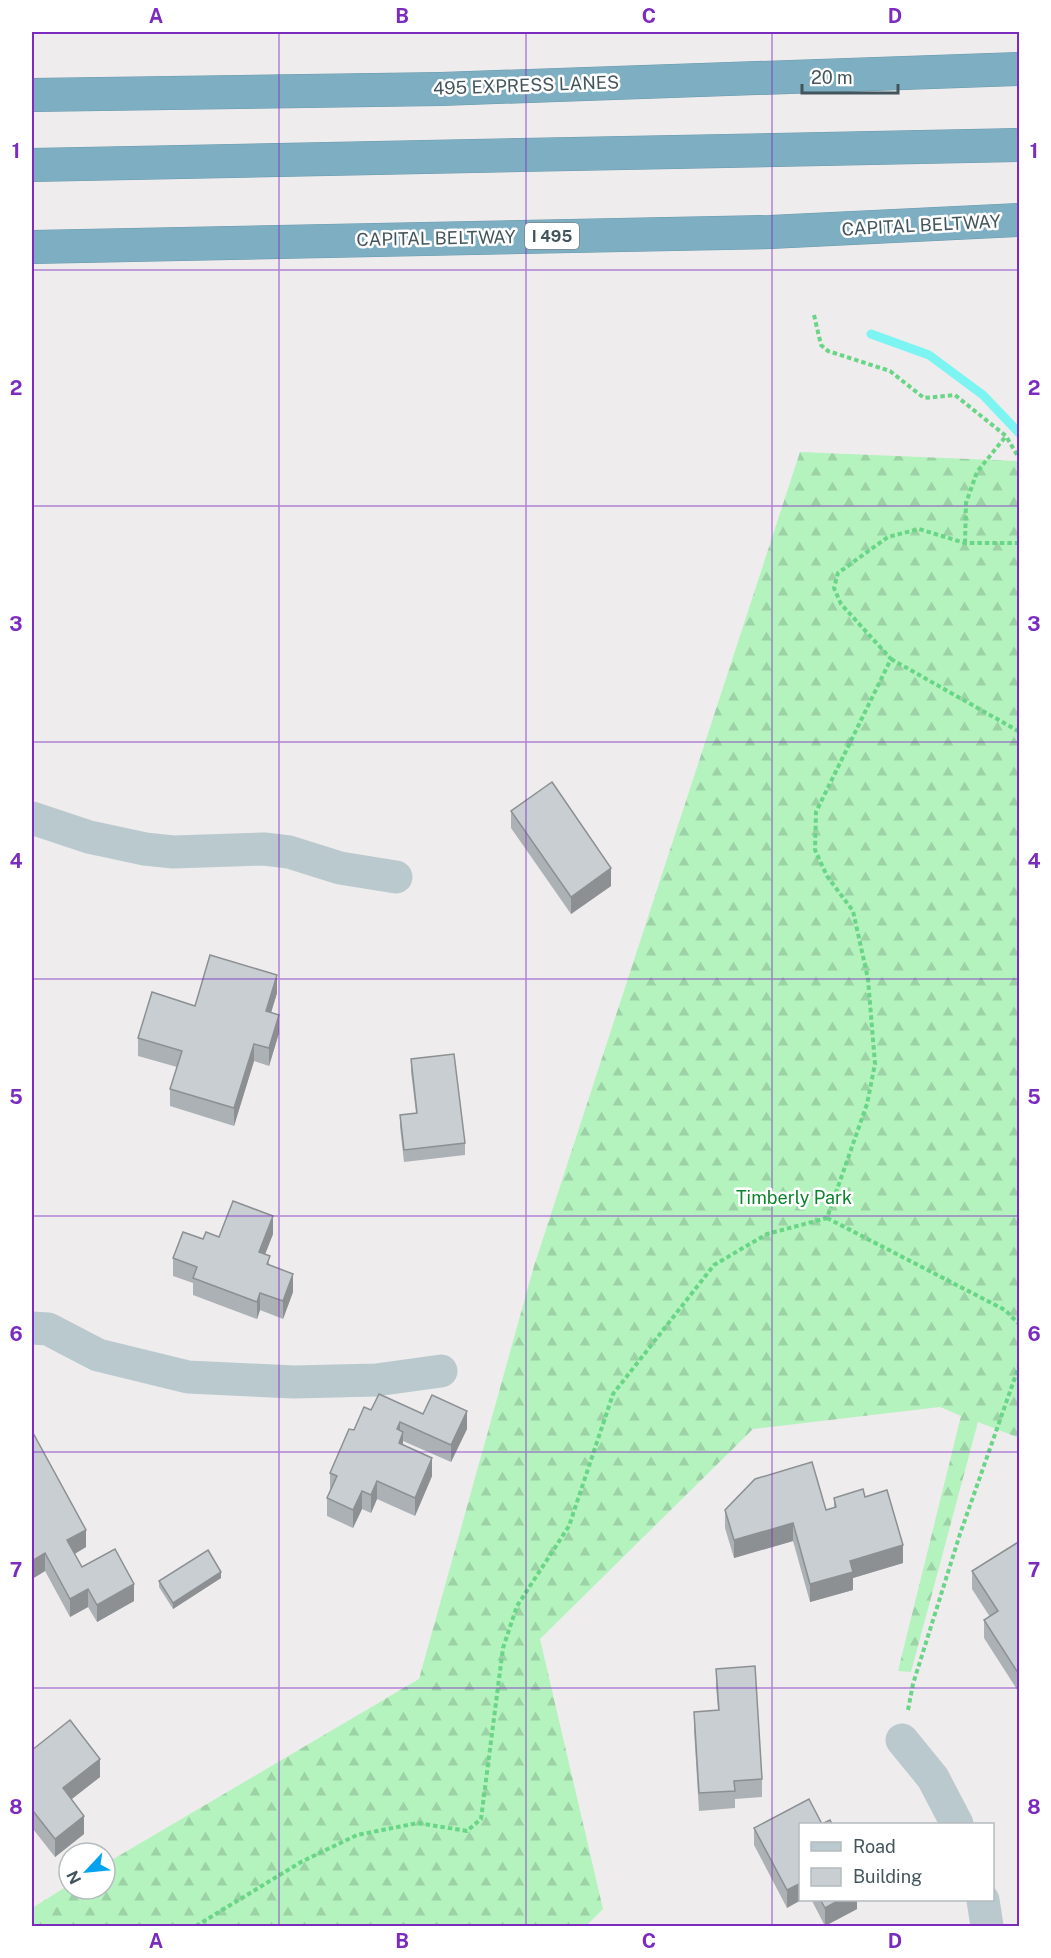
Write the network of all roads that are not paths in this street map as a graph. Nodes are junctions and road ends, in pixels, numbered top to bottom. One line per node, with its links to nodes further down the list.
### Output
1 (1020, 69): 2 (highway, 495 EXPRESS LANES)
2 (32, 95)
3 (1020, 145): 4 (highway)
4 (32, 165)
5 (1020, 220): 6 (highway, CAPITAL BELTWAY / I 495)
6 (32, 247)
7 (32, 818): 8 (street)
8 (396, 877)
9 (32, 1328): 10 (street)
10 (441, 1371)
11 (902, 1740): 12 (street)
12 (956, 1823)
13 (983, 1901): 14 (street)
14 (987, 1926)

